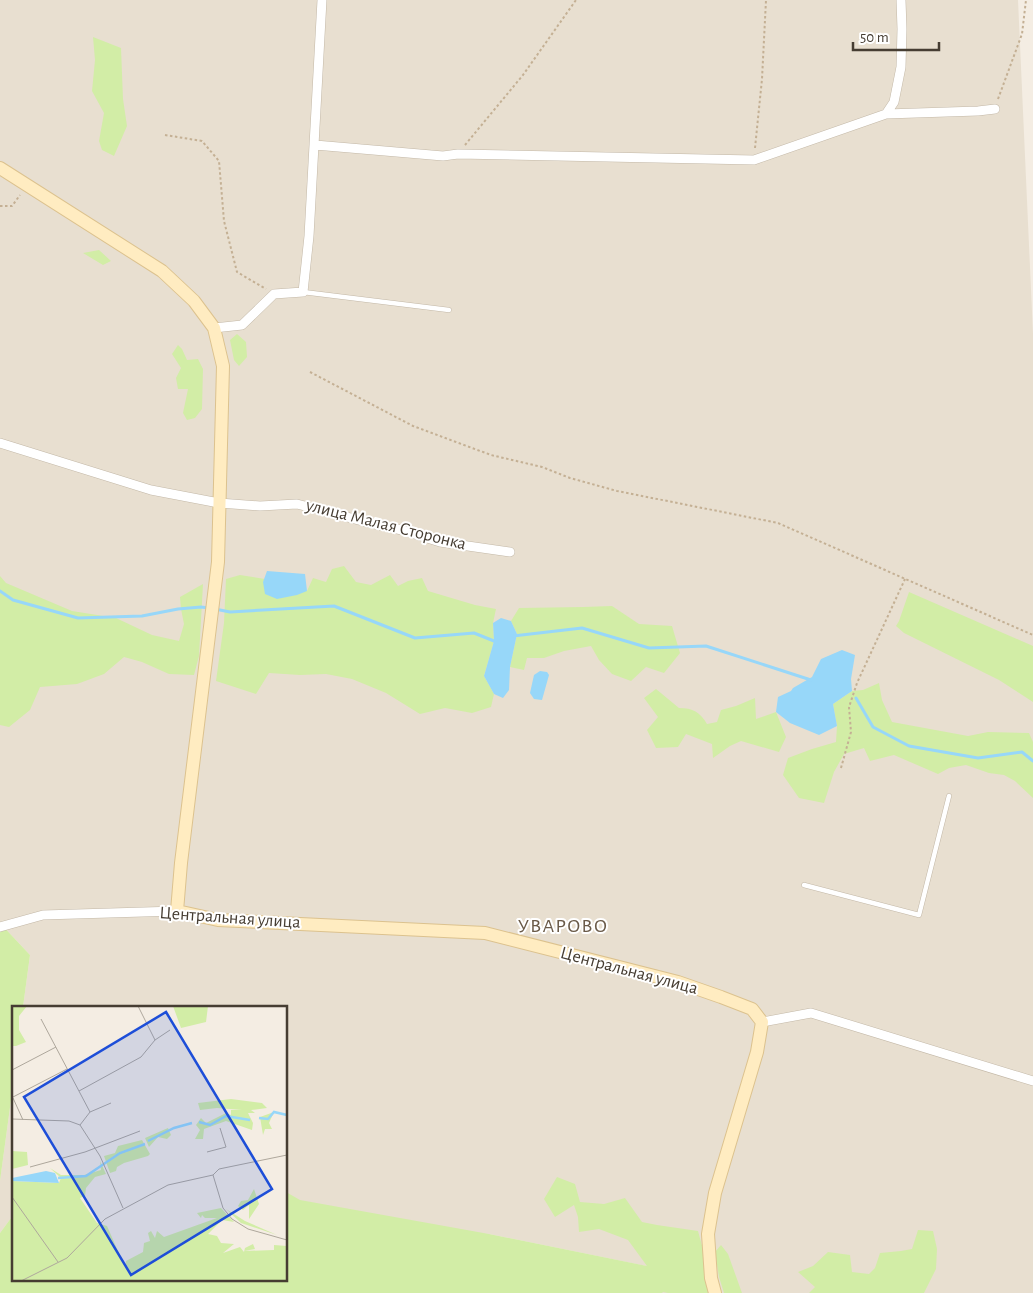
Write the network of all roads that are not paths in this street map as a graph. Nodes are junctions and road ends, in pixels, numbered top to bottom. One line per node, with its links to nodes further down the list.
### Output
1 (322, 0): 5 (street)
2 (901, 0): 4 (street)
3 (995, 109): 4 (street)
4 (886, 114): 5 (street)
5 (314, 145): 7 (street)
6 (0, 168): 9 (street)
7 (303, 292): 8 (lane); 9 (street)
8 (449, 310)
9 (214, 328): 11 (street)
10 (0, 443): 11 (street, улица Малая Сторонка)
11 (219, 503): 12 (street, улица Малая Сторонка); 15 (street)
12 (510, 552)
13 (949, 796): 14 (lane)
14 (804, 885)
15 (177, 912): 16 (street, Центральная улица); 17 (street, Центральная улица)
16 (0, 927)
17 (762, 1022): 18 (street); 19 (street)
18 (1033, 1081)
19 (715, 1293)

